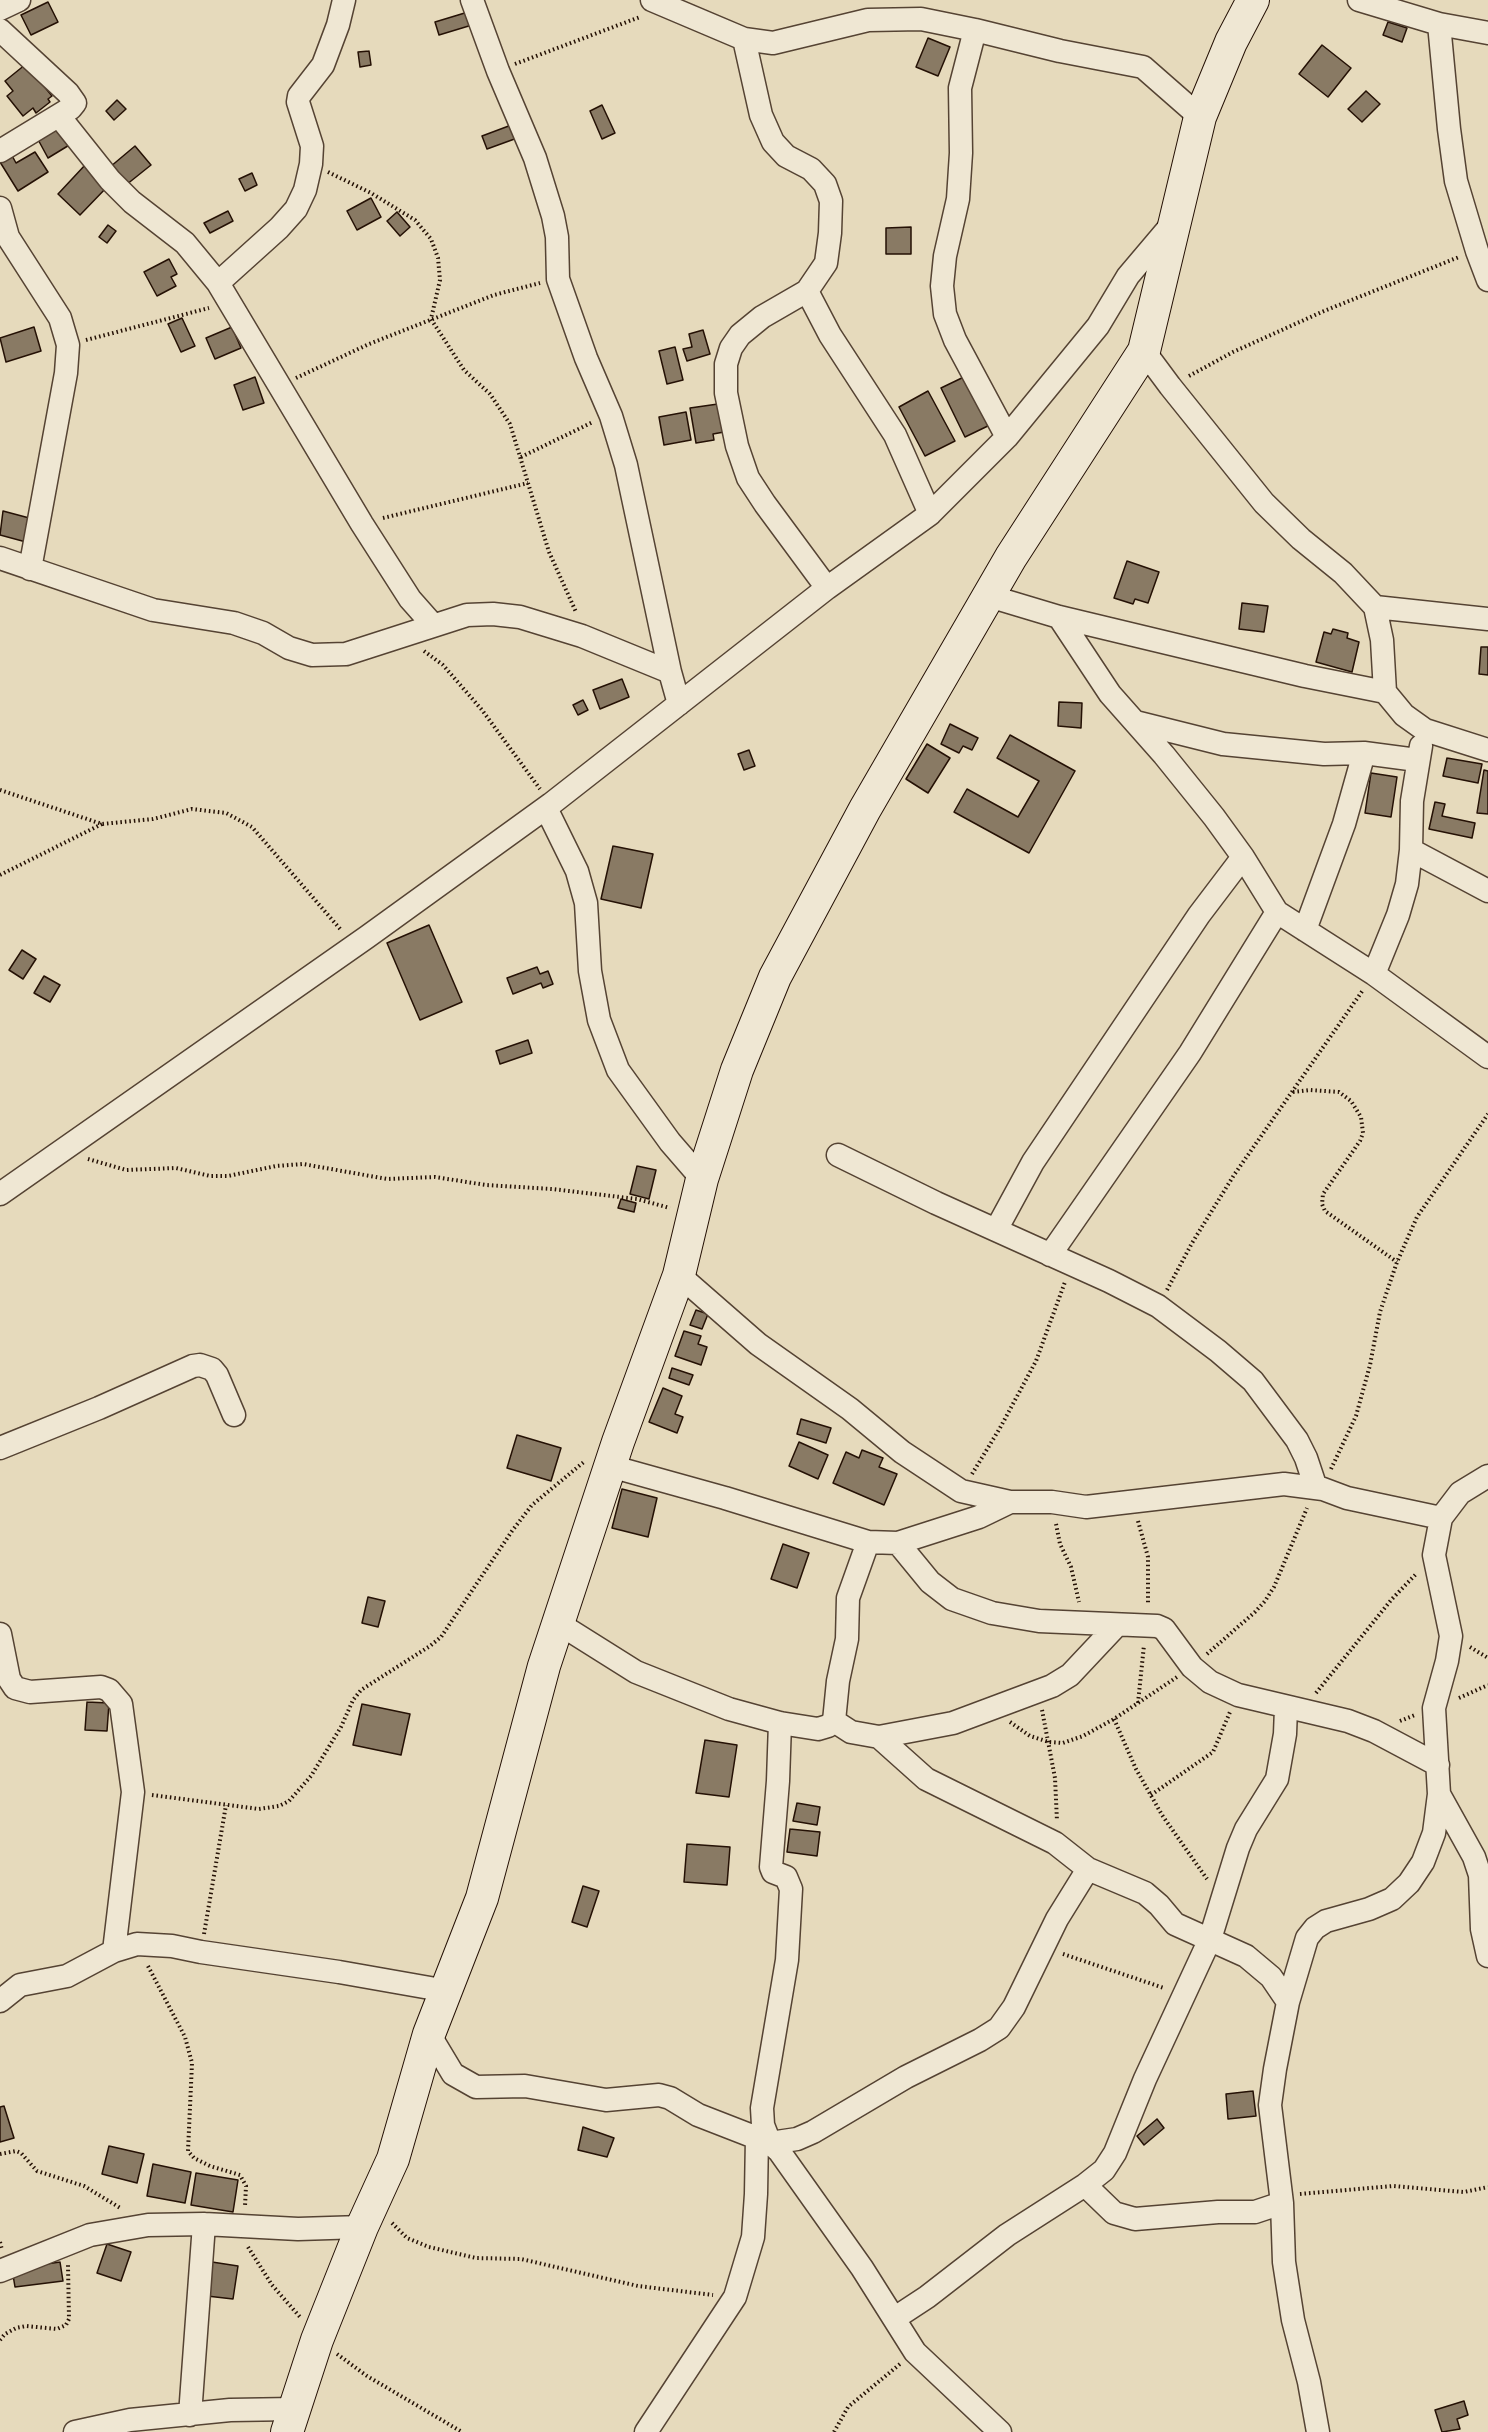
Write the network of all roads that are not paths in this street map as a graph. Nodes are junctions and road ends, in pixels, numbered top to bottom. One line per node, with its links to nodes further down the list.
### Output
1 (344, 0): 17 (street)
2 (472, 0): 30 (street)
3 (1253, 0): 12 (street)
4 (1359, 0): 7 (street)
5 (660, 4): 10 (street)
6 (4, 10): 11 (street)
7 (1439, 24): 9 (street); 16 (street)
8 (975, 30): 10 (street); 12 (street); 20 (street)
9 (1488, 33)
10 (744, 39): 18 (street)
11 (58, 116): 13 (street); 17 (street)
12 (1200, 117): 15 (street)
13 (0, 151)
14 (0, 208): 23 (street)
15 (1175, 220): 19 (street); 20 (street)
16 (1488, 280)
17 (218, 283): 29 (street)
18 (807, 291): 21 (street); 24 (street)
19 (1144, 351): 25 (street); 26 (street)
20 (1007, 437): 21 (street)
21 (930, 514): 24 (street)
22 (0, 558): 23 (street)
23 (30, 569): 29 (street)
24 (827, 588): 32 (street)
25 (989, 596): 27 (street); 47 (street)
26 (1375, 608): 28 (street); 31 (street)
27 (1059, 617): 31 (street); 33 (street)
28 (1488, 619)
29 (433, 625): 30 (street)
30 (670, 672): 32 (street)
31 (1385, 692): 34 (street)
32 (679, 704): 38 (street)
33 (1133, 722): 36 (street); 40 (street)
34 (1425, 730): 35 (street); 37 (street)
35 (1488, 750)
36 (1364, 753): 37 (street); 43 (street)
37 (1417, 760): 39 (street)
38 (548, 806): 47 (street); 48 (street)
39 (1411, 850): 41 (street); 44 (street)
40 (1243, 857): 42 (street); 49 (street)
41 (1488, 891)
42 (1277, 912): 43 (street); 50 (street)
43 (1305, 930): 44 (street)
44 (1374, 974): 45 (street)
45 (1487, 1053)
46 (838, 1155): 49 (street)
47 (702, 1179): 51 (street)
48 (0, 1194)
49 (996, 1230): 50 (street)
50 (1050, 1255): 56 (street)
51 (679, 1275): 54 (street); 57 (street)
52 (234, 1415): 53 (street)
53 (0, 1448)
54 (600, 1460): 59 (street); 61 (street)
55 (1488, 1476): 58 (street)
56 (1319, 1489): 57 (street); 58 (street)
57 (1010, 1502): 60 (street)
58 (1441, 1518): 68 (street)
59 (868, 1542): 60 (street); 65 (street)
60 (898, 1543): 62 (street)
61 (558, 1623): 66 (street); 75 (street)
62 (1117, 1625): 64 (street); 67 (street)
63 (1, 1645): 73 (street)
64 (1293, 1710): 68 (street); 72 (street)
65 (834, 1721): 66 (street); 67 (street)
66 (780, 1723): 79 (street)
67 (879, 1737): 71 (street)
68 (1438, 1766): 69 (street)
69 (1439, 1794): 70 (street); 77 (street)
70 (1480, 1853): 74 (street)
71 (1088, 1869): 72 (street); 79 (street)
72 (1210, 1940): 77 (street); 80 (street)
73 (114, 1951): 75 (street); 76 (street)
74 (1488, 1956)
75 (447, 1991): 78 (street)
76 (0, 2001)
77 (1288, 2002): 81 (street)
78 (429, 2034): 79 (street); 83 (street)
79 (764, 2140): 85 (street); 89 (street)
80 (1085, 2185): 81 (street); 85 (street)
81 (1282, 2199): 91 (street)
82 (204, 2224): 83 (street); 84 (street); 86 (street)
83 (362, 2227): 87 (street)
84 (0, 2271)
85 (895, 2318): 90 (street)
86 (190, 2415): 87 (street); 88 (street)
87 (291, 2420)
88 (75, 2432)
89 (646, 2432)
90 (1000, 2432)
91 (1318, 2432)

